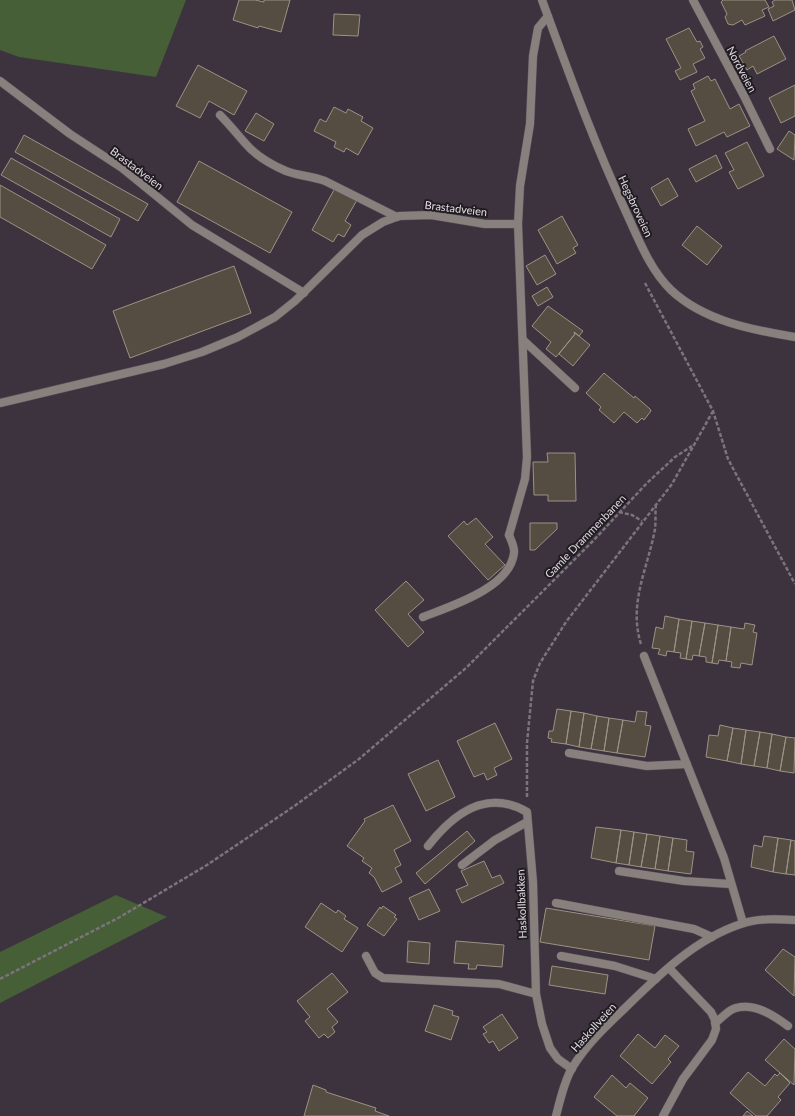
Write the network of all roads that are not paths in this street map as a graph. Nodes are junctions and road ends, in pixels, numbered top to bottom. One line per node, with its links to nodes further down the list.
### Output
1 (542, 0): 3 (street, Hegsbroveien)
2 (693, 0): 6 (street, Nordveien)
3 (548, 16): 8 (street); 10 (street, Hegsbroveien)
4 (0, 81): 9 (street, Brastadveien)
5 (220, 115): 7 (street)
6 (770, 149)
7 (396, 217): 8 (street, Brastadveien); 9 (street, Brastadveien)
8 (518, 224): 11 (street)
9 (304, 293): 13 (street, Brastadveien)
10 (795, 337)
11 (523, 340): 12 (street); 14 (street)
12 (576, 388)
13 (0, 403)
14 (423, 617)
15 (644, 656): 17 (street)
16 (569, 753): 17 (street)
17 (687, 764): 22 (street)
18 (528, 822): 19 (street, Haskollbakken); 20 (street); 31 (street, Haskollbakken)
19 (428, 846)
20 (462, 864)
21 (619, 871): 22 (street)
22 (730, 884): 25 (street)
23 (556, 903): 26 (street)
24 (795, 920): 25 (street, Haskollveien)
25 (743, 923): 26 (street, Haskollveien)
26 (712, 937): 29 (street, Haskollveien)
27 (366, 956): 31 (street)
28 (561, 956): 30 (street)
29 (669, 968): 30 (street, Haskollveien); 32 (street)
30 (656, 979): 34 (street, Haskollveien)
31 (536, 994): 34 (street, Haskollbakken)
32 (716, 1023): 33 (street); 36 (street)
33 (788, 1026)
34 (572, 1069): 35 (street, Haskollveien)
35 (556, 1116)
36 (663, 1116)

